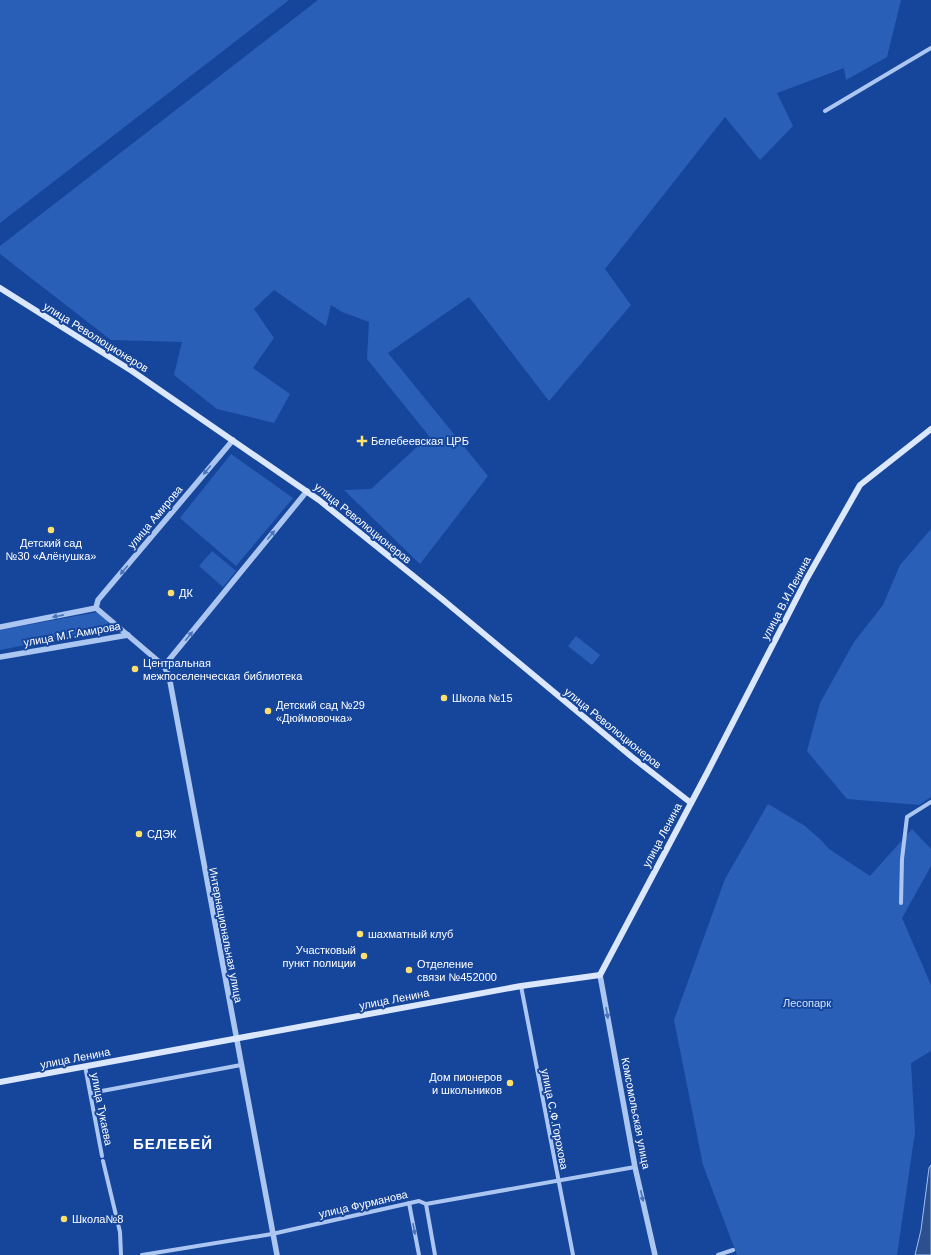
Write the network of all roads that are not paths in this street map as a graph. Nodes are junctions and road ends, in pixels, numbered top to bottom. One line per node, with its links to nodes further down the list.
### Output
1 (931, 48): 2 (street)
2 (825, 111)
3 (0, 288): 5 (main road, улица Революционеров)
4 (931, 429): 13 (main road, улица В.И.Ленина)
5 (232, 440): 6 (main road, улица Революционеров); 7 (street, улица Амирова, one-way to 7)
6 (307, 491): 11 (street, one-way to 6); 13 (main road, улица Революционеров)
7 (96, 608): 8 (street, улица М.Г.Амирова, one-way to 8); 9 (street, улица М.Г.Амирова)
8 (0, 627)
9 (128, 635): 10 (street, улица М.Г.Амирова); 11 (street, Интернациональная улица)
10 (0, 657)
11 (164, 666): 17 (street, Интернациональная улица)
12 (931, 802): 14 (street)
13 (691, 803): 15 (main road, улица Ленина)
14 (900, 903)
15 (600, 975): 16 (main road, улица Ленина); 24 (street, Комсомольская улица, one-way to 24)
16 (521, 986): 17 (main road, улица Ленина); 25 (street, улица С.Ф.Горохова)
17 (236, 1039): 18 (street, Интернациональная улица); 19 (main road, улица Ленина)
18 (241, 1065): 21 (street); 28 (street, Интернациональная улица)
19 (85, 1066): 20 (main road, улица Ленина); 21 (street, улица Тукаева)
20 (0, 1082)
21 (90, 1093): 22 (street, улица Тукаева)
22 (102, 1156)
23 (103, 1161): 30 (street, улица Тукаева)
24 (635, 1167): 25 (street, улица Фурманова); 36 (street, Комсомольская улица, one-way to 36)
25 (558, 1180): 27 (street, улица Фурманова); 35 (street, улица С.Ф.Горохова)
26 (409, 1203): 27 (street, улица Фурманова); 28 (street, улица Фурманова); 33 (street, one-way to 33)
27 (426, 1204): 34 (street)
28 (272, 1234): 31 (street, улица Фурманова); 32 (street, Интернациональная улица)
29 (733, 1250): 37 (street)
30 (121, 1255)
31 (142, 1255)
32 (277, 1255)
33 (419, 1255)
34 (435, 1255)
35 (572, 1255)
36 (655, 1255)
37 (718, 1255)

